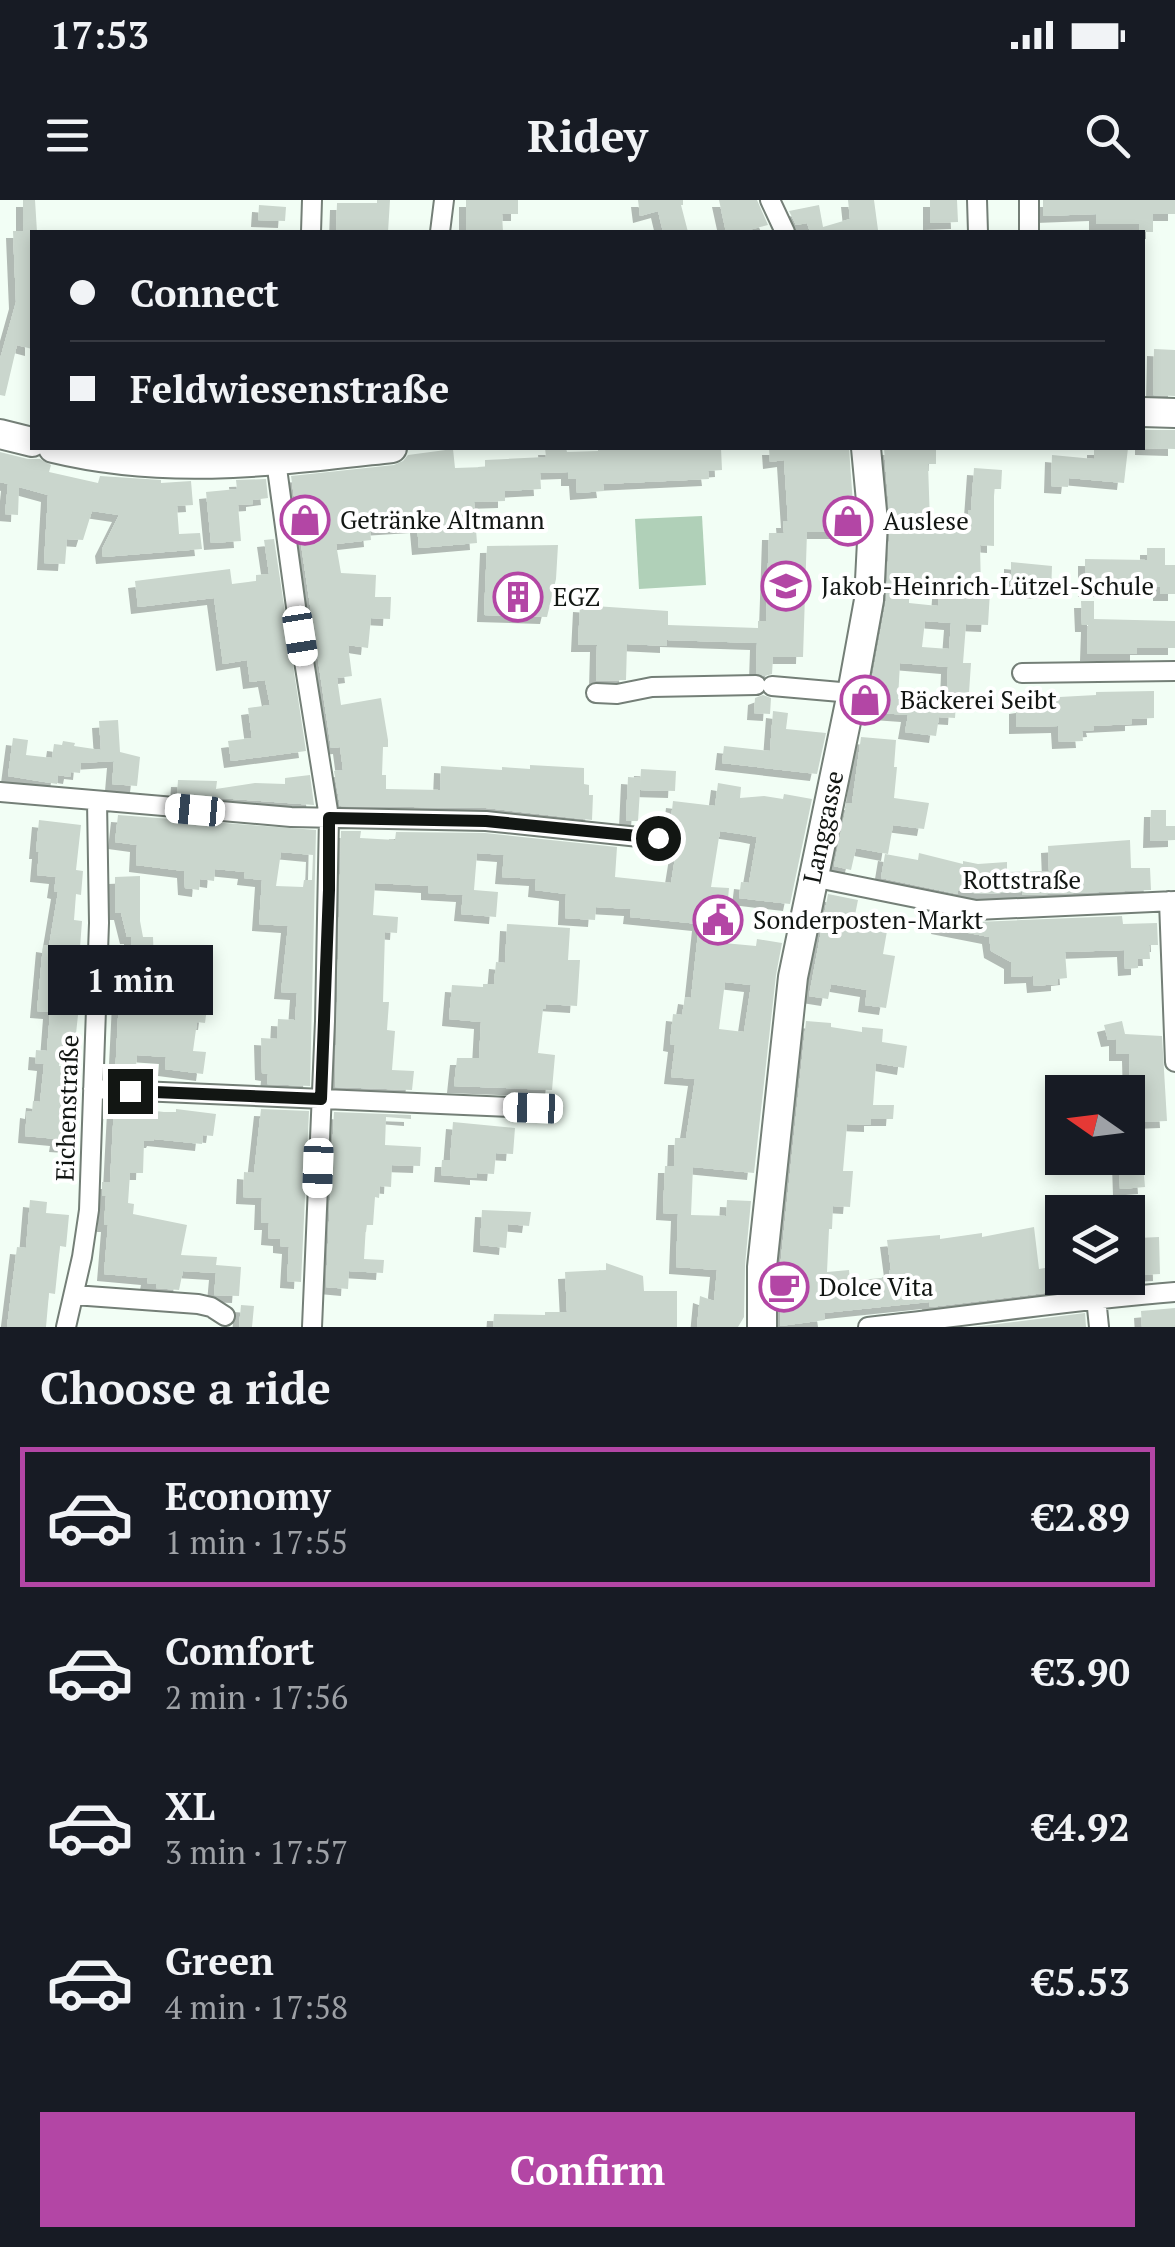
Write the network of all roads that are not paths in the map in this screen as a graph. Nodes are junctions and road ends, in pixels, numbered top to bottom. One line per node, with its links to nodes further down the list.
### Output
1 (312, 200): 6 (street)
2 (444, 200): 7 (street)
3 (770, 200): 8 (street)
4 (978, 200): 9 (street)
5 (1029, 200): 10 (street)
6 (311, 230)
7 (440, 230)
8 (784, 230)
9 (978, 230)
10 (1029, 230)
11 (1145, 412): 12 (main road)
12 (1175, 414)
13 (0, 434): 14 (main road)
14 (30, 442)
15 (62, 450): 18 (main road)
16 (374, 450): 18 (main road)
17 (866, 450): 22 (main road, Langgasse)
18 (276, 461): 25 (street)
19 (1022, 672): 20 (street)
20 (1175, 672)
21 (596, 693): 22 (street)
22 (852, 693): 27 (main road, Langgasse)
23 (0, 792): 24 (street)
24 (98, 801): 25 (street); 30 (street, Eichenstraße)
25 (329, 818): 26 (street); 31 (street)
26 (658, 838)
27 (812, 877): 28 (street, Rottstraße); 39 (main road, Langgasse)
28 (1172, 901): 29 (street)
29 (1175, 1062)
30 (92, 1089): 31 (street); 34 (street, Eichenstraße)
31 (321, 1099): 32 (street); 38 (street)
32 (533, 1108)
33 (1175, 1292): 35 (street)
34 (74, 1295): 36 (street); 37 (street, Eichenstraße)
35 (1096, 1298): 40 (street); 41 (street)
36 (225, 1316)
37 (66, 1327)
38 (312, 1327)
39 (762, 1327)
40 (868, 1327)
41 (1099, 1327)

